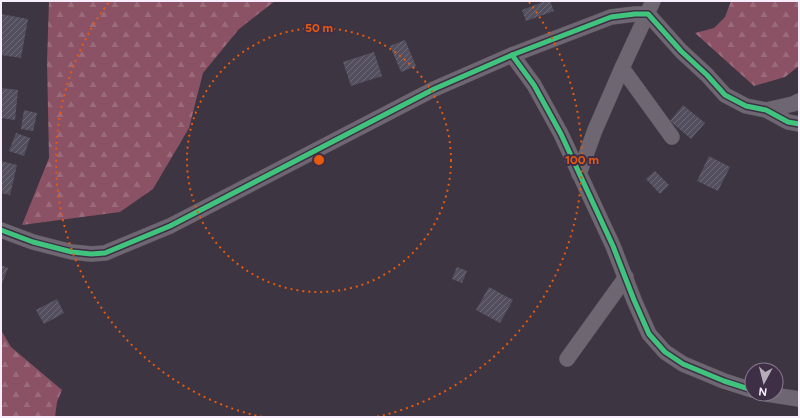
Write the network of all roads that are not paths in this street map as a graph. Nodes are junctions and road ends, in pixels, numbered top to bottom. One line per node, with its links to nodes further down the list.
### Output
1 (650, 7): 2 (street); 3 (street); 5 (street)
2 (512, 55): 8 (street); 9 (street)
3 (622, 68): 7 (street); 8 (street)
4 (799, 100): 5 (street)
5 (766, 110): 6 (street)
6 (799, 124)
7 (672, 136)
8 (579, 174): 10 (street)
9 (1, 230)
10 (626, 277): 11 (street); 12 (street)
11 (566, 359)
12 (744, 387)
13 (784, 397): 14 (street)
14 (799, 399)

